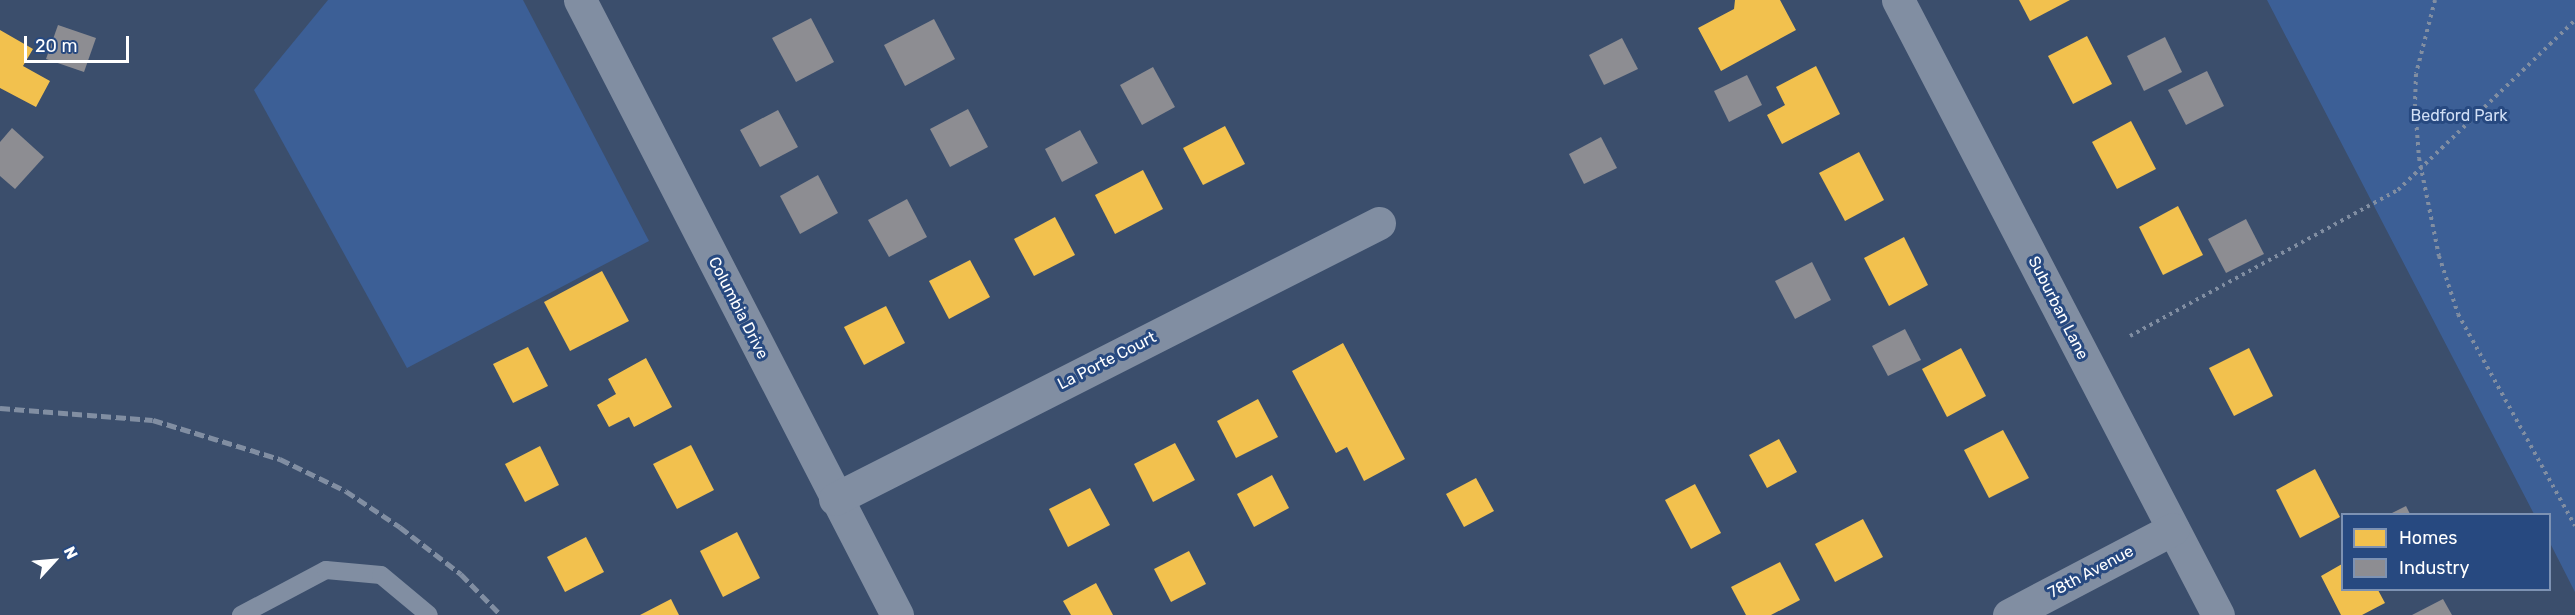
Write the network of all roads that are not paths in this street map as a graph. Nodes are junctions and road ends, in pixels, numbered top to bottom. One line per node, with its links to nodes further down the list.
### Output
1 (580, 0): 4 (street, Columbia Drive)
2 (1898, 0): 5 (street, Suburban Lane)
3 (1379, 223): 4 (street, La Porte Court)
4 (835, 499): 8 (street, Columbia Drive)
5 (2173, 529): 9 (street, 78th Avenue); 10 (street, Suburban Lane)
6 (241, 615): 7 (lane)
7 (429, 615)
8 (897, 615)
9 (2009, 615)
10 (2218, 615)

